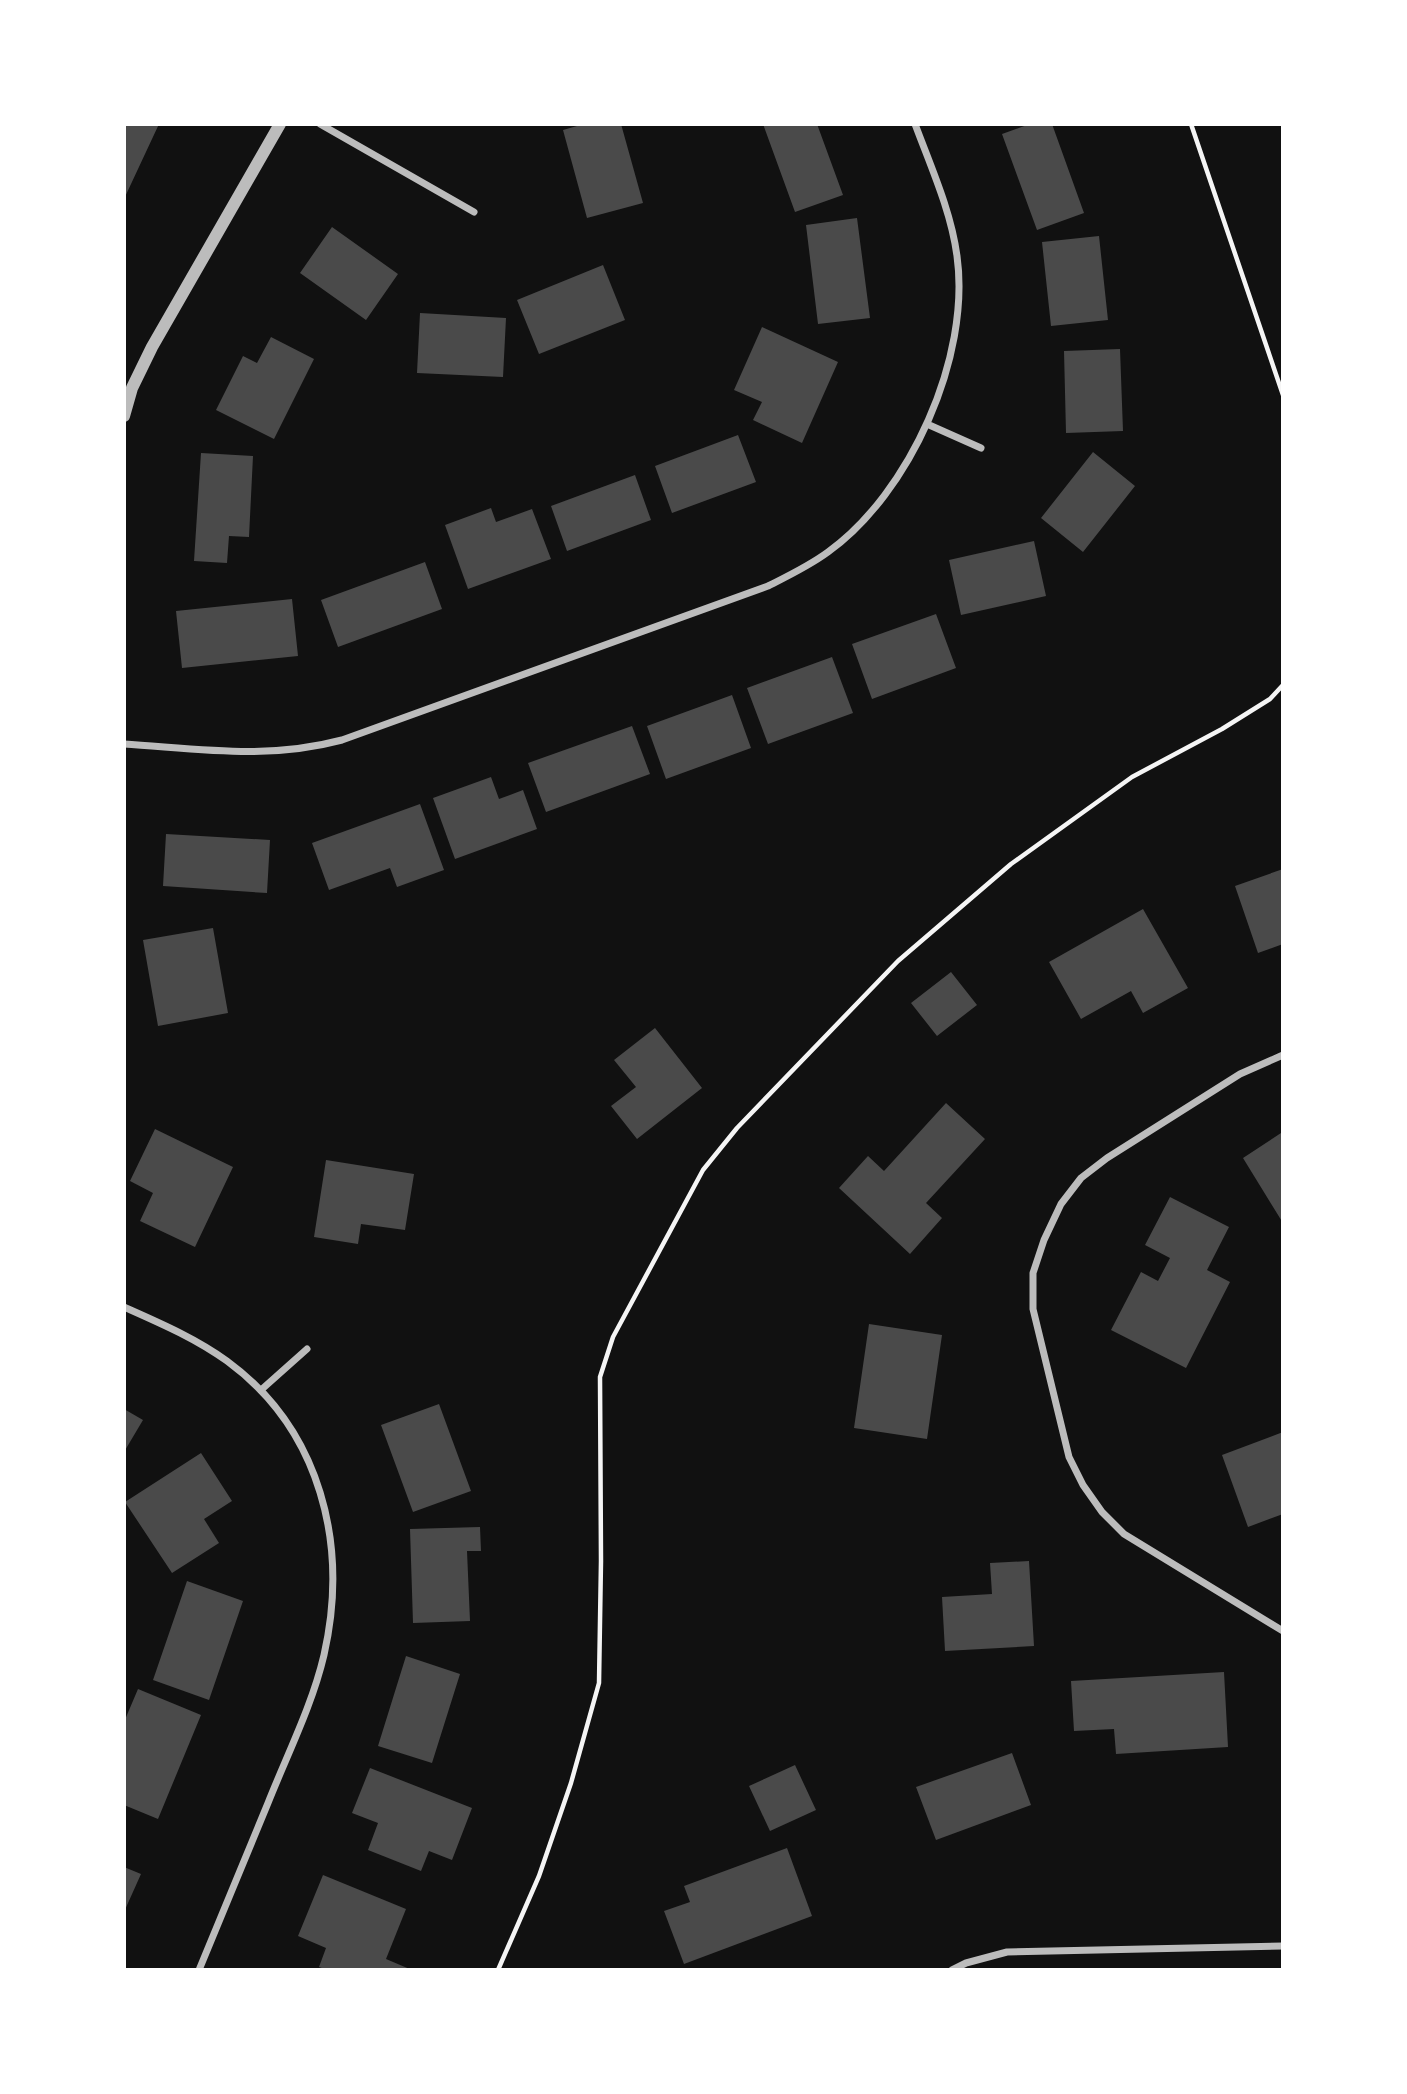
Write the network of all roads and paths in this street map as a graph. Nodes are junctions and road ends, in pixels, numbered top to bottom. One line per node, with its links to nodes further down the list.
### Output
1 (280, 124): 7 (street)
2 (320, 124): 5 (street)
3 (915, 124): 8 (street)
4 (1191, 124): 6 (path)
5 (474, 212)
6 (1283, 395)
7 (124, 416)
8 (927, 424): 9 (street); 11 (street)
9 (981, 448)
10 (1283, 685): 19 (path)
11 (124, 744)
12 (1283, 1055): 16 (street)
13 (124, 1307): 15 (street)
14 (307, 1349): 15 (street)
15 (261, 1390): 18 (street)
16 (1283, 1630)
17 (1283, 1946): 20 (street)
18 (200, 1970)
19 (498, 1970)
20 (952, 1970)

